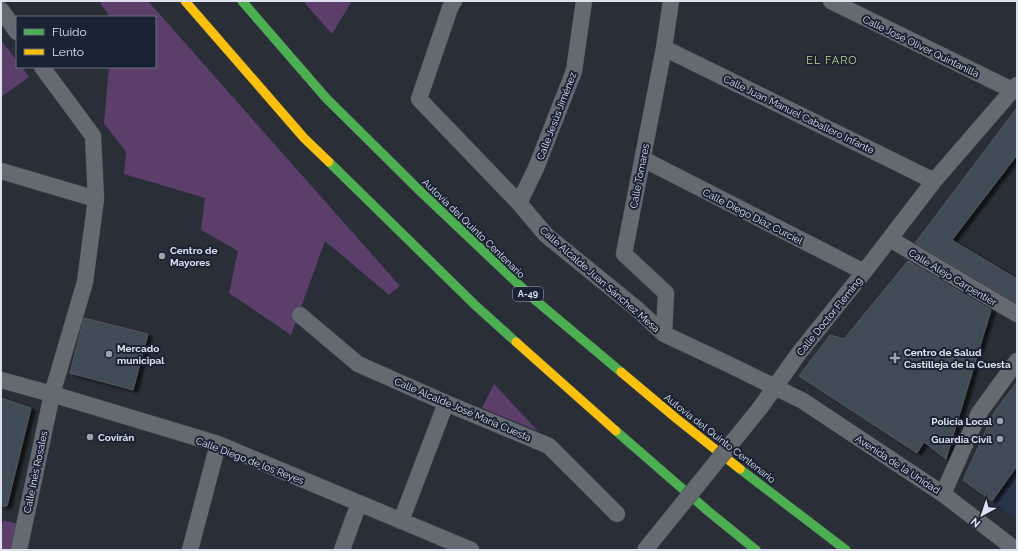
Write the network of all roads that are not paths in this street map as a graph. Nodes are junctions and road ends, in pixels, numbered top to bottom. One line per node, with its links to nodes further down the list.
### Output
1 (185, 1): 37 (highway)
2 (242, 1): 38 (highway, Autovía del Quinto Centenario / A-49)
3 (454, 1): 16 (street, Calle Alcalde Juan Sánchez Mesa)
4 (584, 1): 16 (street, Calle Jesús Jiménez)
5 (671, 1): 9 (street, Calle Tomares)
6 (831, 1): 11 (street, Calle José Oliver Quintanilla)
7 (1, 10): 8 (street)
8 (16, 31)
9 (664, 48): 12 (street, Calle Tomares); 14 (street, Calle Juan Manuel Caballero Infante)
10 (43, 68): 15 (street, Calle Inés Rosales)
11 (1015, 88): 14 (street, Calle Doctor Fleming)
12 (643, 159): 18 (street, Calle Diego Díaz Curciel); 21 (street, Calle Tomares)
13 (1, 171): 15 (street)
14 (934, 181): 17 (street, Calle Doctor Fleming)
15 (96, 199): 25 (street, Calle Inés Rosales)
16 (519, 203): 21 (street, Calle Alcalde Juan Sánchez Mesa)
17 (890, 239): 18 (street, Calle Doctor Fleming); 19 (street, Calle Alejo Carpentier)
18 (864, 272): 24 (street, Calle Doctor Fleming)
19 (1017, 314)
20 (300, 315): 26 (street, Calle Alcalde José María Cuesta)
21 (664, 334): 24 (street, Calle Alcalde Juan Sánchez Mesa)
22 (1017, 361): 28 (street)
23 (1, 380): 25 (street, Calle Diego de los Reyes)
24 (775, 387): 28 (street, Avenida de la Unidad); 36 (street, Calle Doctor Fleming, bridge)
25 (52, 394): 27 (street, Calle Diego de los Reyes); 32 (street, Calle Inés Rosales)
26 (446, 403): 30 (street, Calle Alcalde José María Cuesta); 31 (street)
27 (218, 444): 29 (street, Calle Diego de los Reyes); 33 (street)
28 (943, 494): 39 (street, Avenida de la Unidad)
29 (359, 503): 31 (street, Calle Diego de los Reyes); 34 (street)
30 (617, 514)
31 (401, 521): 35 (street, Calle Diego de los Reyes)
32 (18, 550)
33 (190, 550)
34 (342, 550)
35 (471, 550)
36 (645, 550)
37 (756, 550)
38 (846, 550)
39 (1016, 550)

